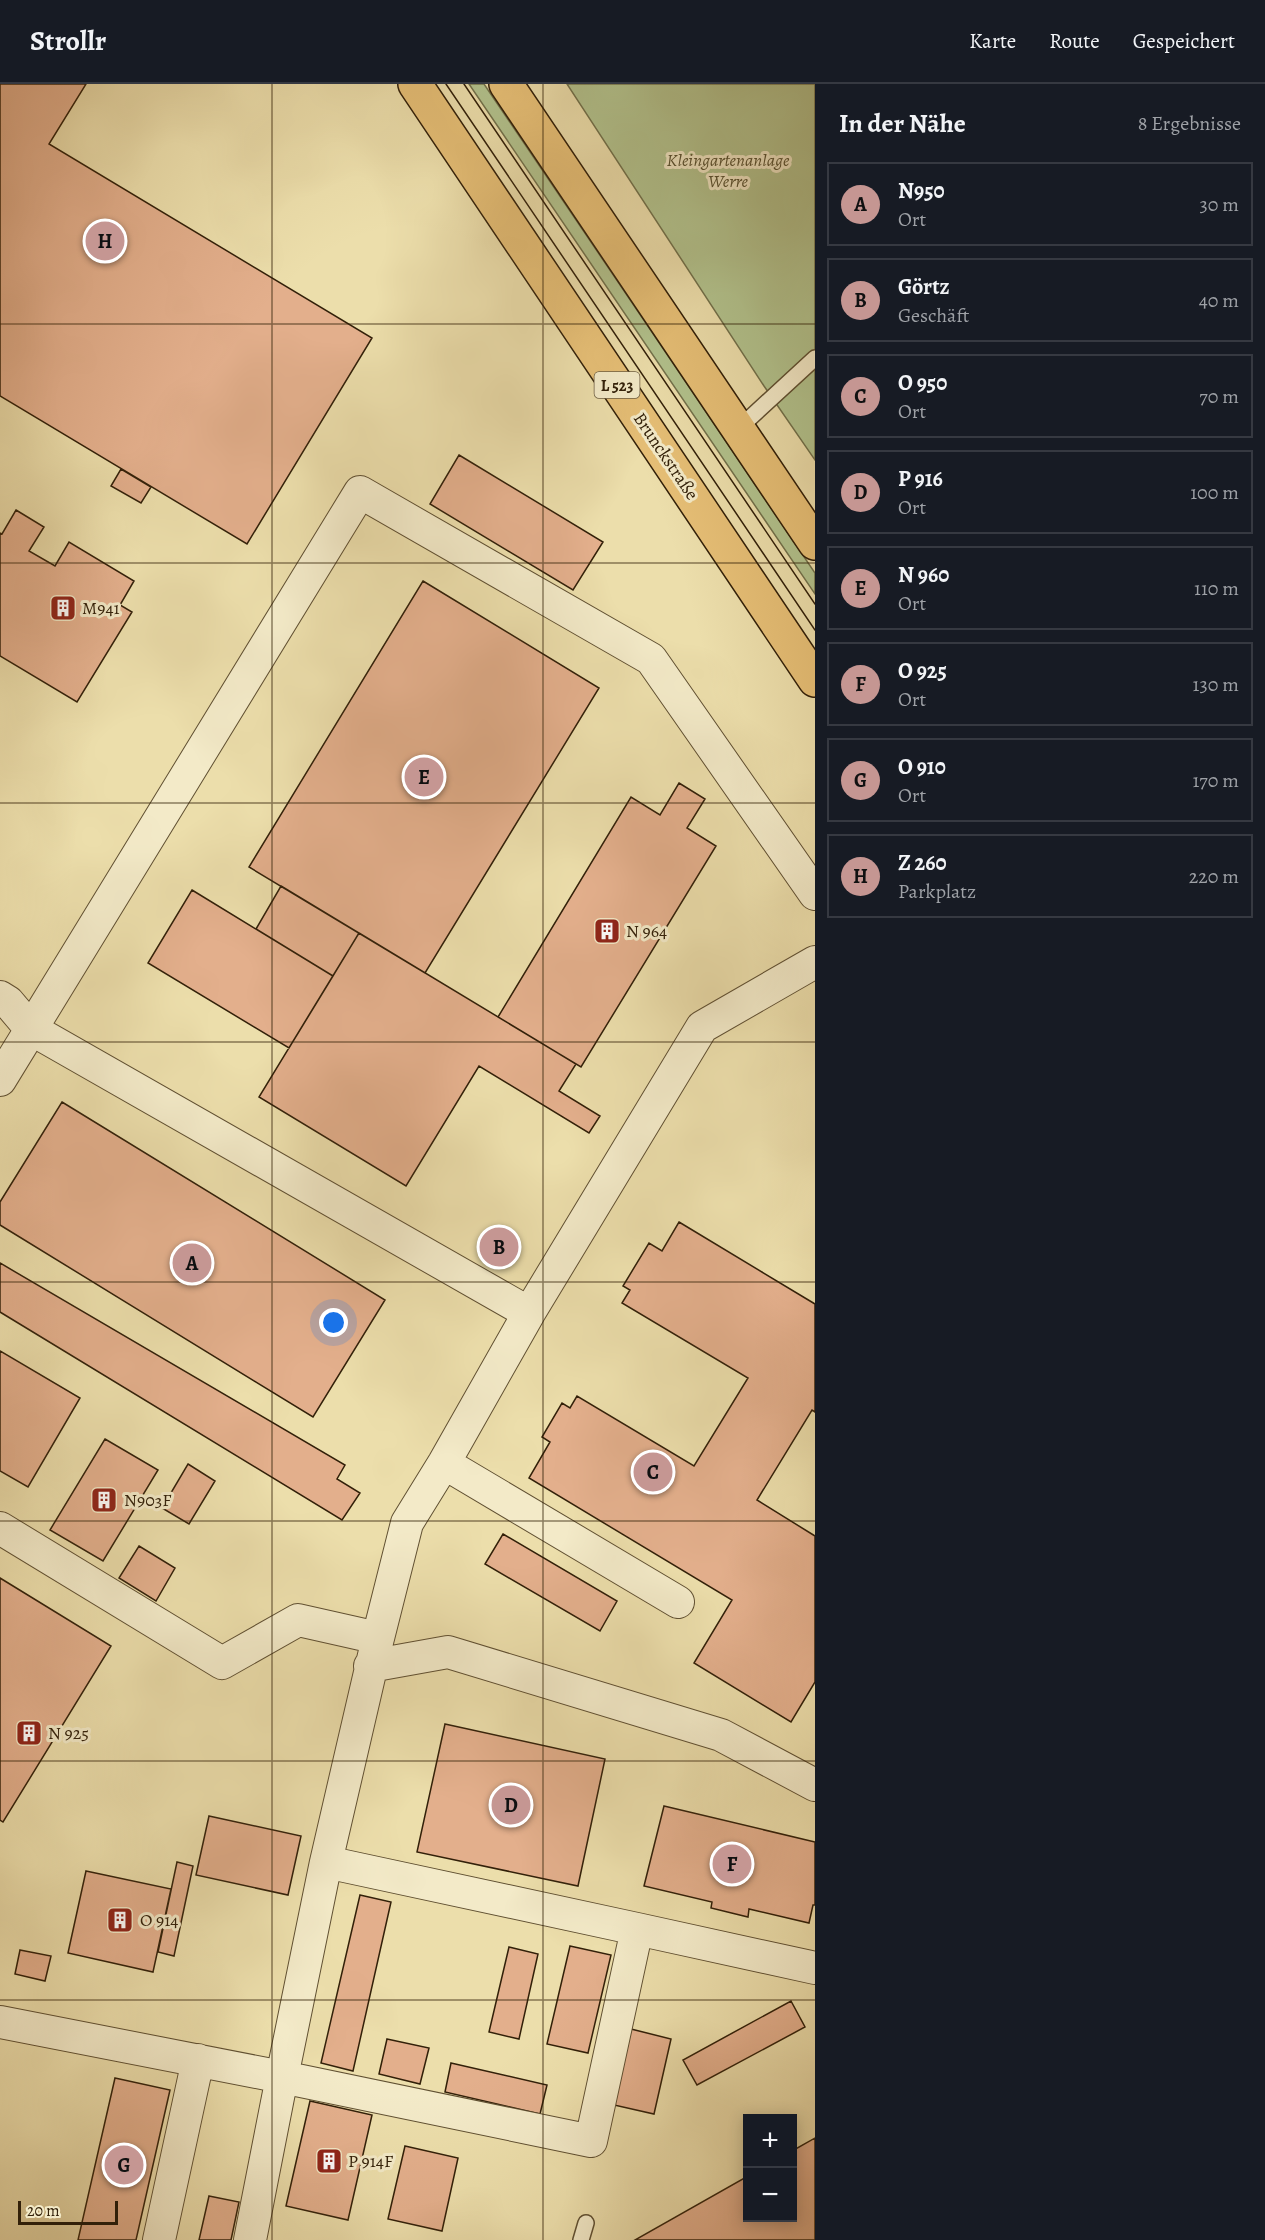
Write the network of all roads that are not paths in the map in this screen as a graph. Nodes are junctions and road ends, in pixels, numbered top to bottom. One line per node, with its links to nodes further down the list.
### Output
1 (415, 84): 6 (main road, Brunckstraße / L 523)
2 (506, 84): 4 (main road)
3 (815, 358): 4 (lane)
4 (738, 429): 5 (main road)
5 (815, 543)
6 (815, 680)
7 (815, 894): 10 (street)
8 (815, 962): 12 (street)
9 (0, 997): 10 (street)
10 (31, 1029): 11 (street); 12 (street)
11 (0, 1080)
12 (529, 1313): 13 (street)
13 (444, 1464): 15 (street); 16 (street)
14 (0, 1528): 16 (street)
15 (678, 1602)
16 (374, 1652): 17 (street); 18 (street)
17 (815, 1785)
18 (326, 1862): 19 (street); 23 (street)
19 (637, 1929): 20 (street); 23 (street)
20 (815, 1968)
21 (0, 2022): 22 (street)
22 (198, 2060): 23 (street); 25 (street)
23 (282, 2077): 26 (street)
24 (586, 2223): 27 (lane)
25 (159, 2240)
26 (250, 2240)
27 (581, 2240)

